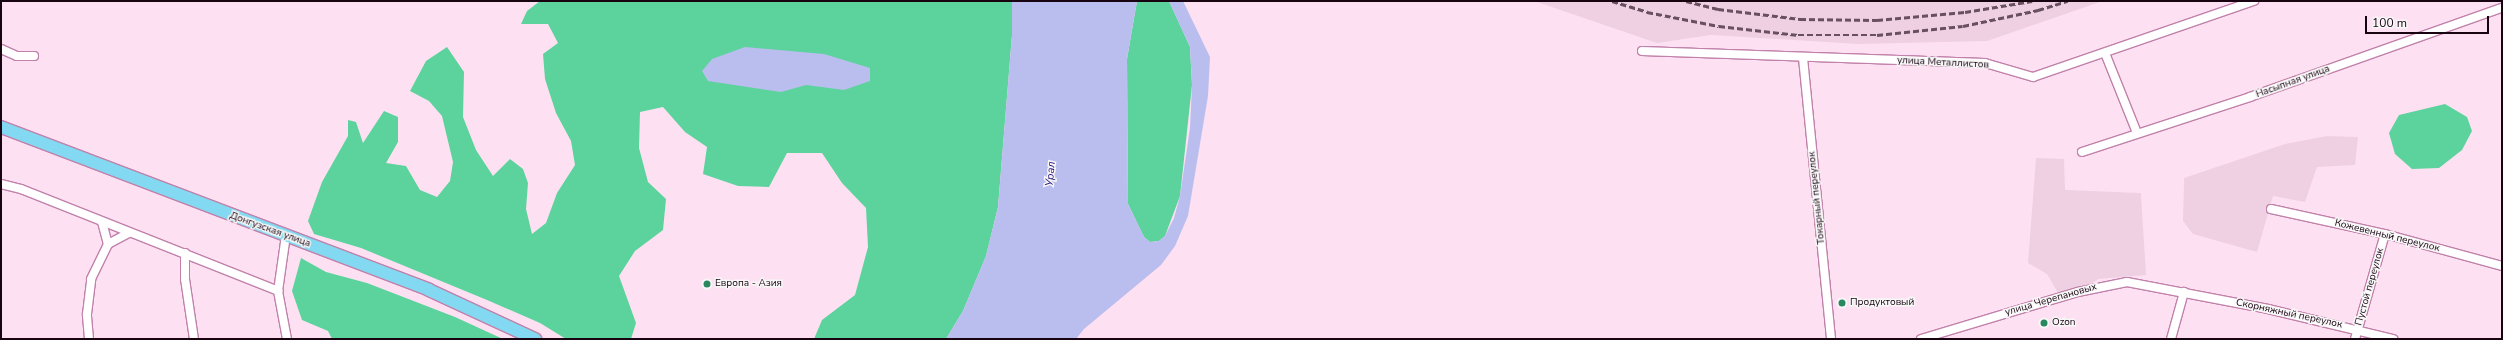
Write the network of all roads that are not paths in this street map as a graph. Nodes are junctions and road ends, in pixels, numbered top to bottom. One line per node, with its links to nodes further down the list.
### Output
1 (2254, 1): 5 (street, улица Металлистов)
2 (2502, 8): 9 (street, Насыпная улица)
3 (1, 49): 6 (street)
4 (1642, 51): 7 (street, улица Металлистов)
5 (2105, 53): 7 (street, улица Металлистов); 9 (street)
6 (34, 56)
7 (1803, 58): 27 (street, Токарный переулок)
8 (1, 127): 16 (main road, Донгузская улица)
9 (2137, 133): 10 (street, Насыпная улица)
10 (2082, 152)
11 (1, 184): 13 (street)
12 (2271, 208): 15 (street, Кожевенный переулок)
13 (102, 222): 14 (street); 17 (street)
14 (129, 233): 17 (street); 18 (street)
15 (2385, 234): 19 (street, Кожевенный переулок); 22 (street, Пустой переулок)
16 (286, 235): 20 (street); 26 (main road, Донгузская улица)
17 (108, 244): 23 (street)
18 (184, 253): 20 (street); 24 (street)
19 (2502, 266)
20 (278, 291): 25 (street)
21 (2184, 292): 22 (street, Скорняжный переулок); 28 (street, улица Черепановых); 29 (street)
22 (2358, 329): 30 (street, Пустой переулок); 31 (street, Скорняжный переулок)
23 (89, 339)
24 (194, 339)
25 (287, 339)
26 (535, 339)
27 (1832, 339)
28 (1921, 339)
29 (2171, 339)
30 (2355, 339)
31 (2393, 339)

